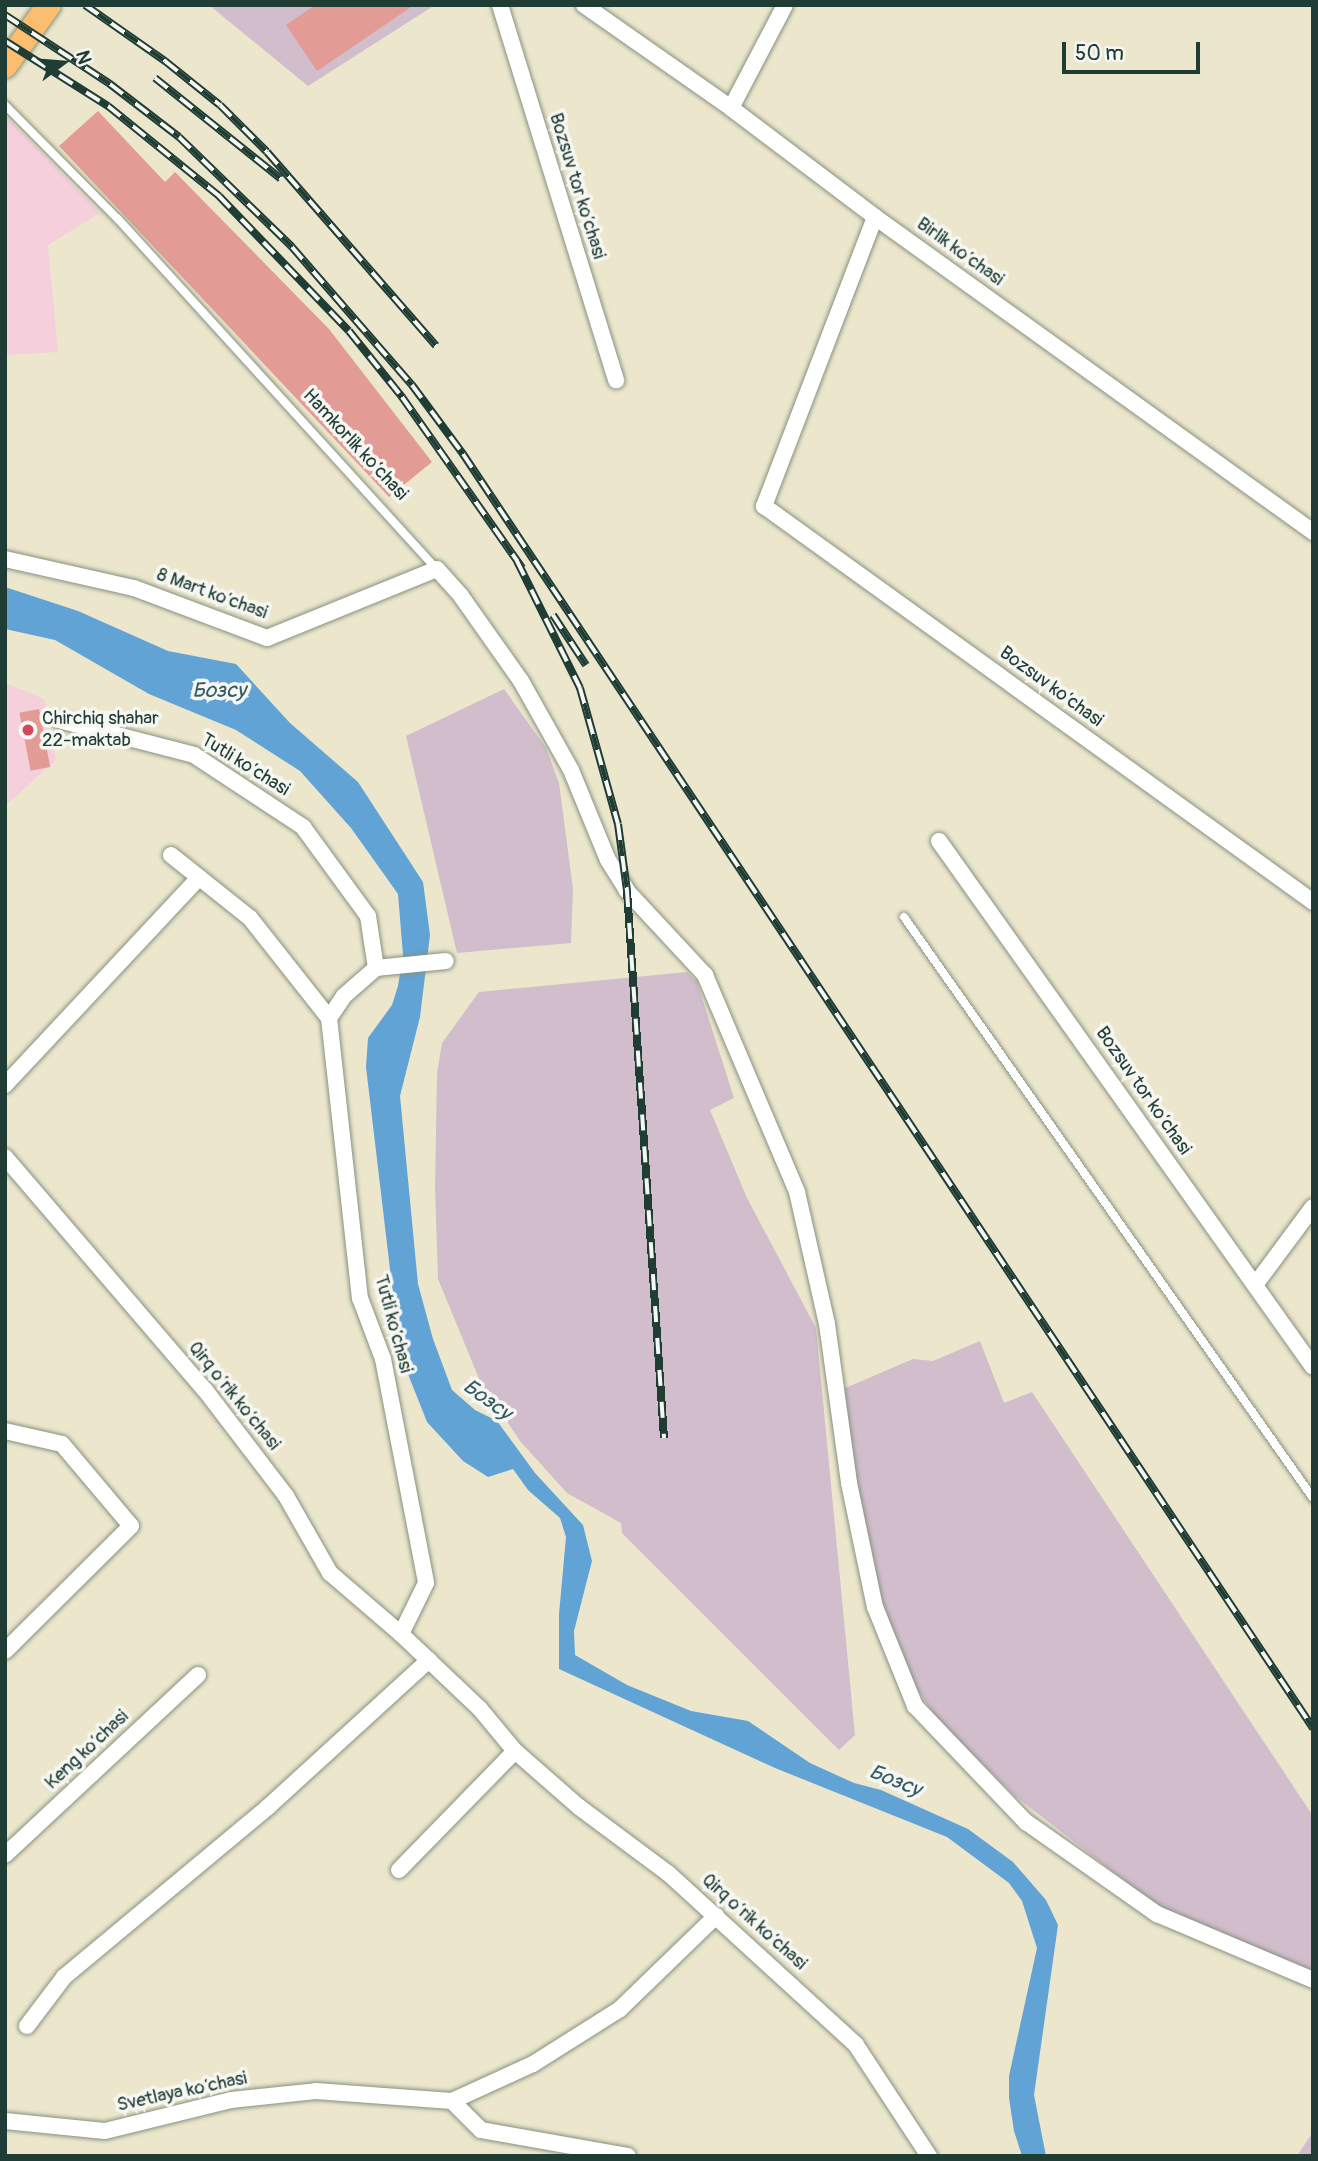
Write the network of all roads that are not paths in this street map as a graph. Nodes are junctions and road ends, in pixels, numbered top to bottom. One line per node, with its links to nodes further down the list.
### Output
1 (49, 5): 5 (main road)
2 (500, 5): 9 (street, Bozsuv tor ko‘chasi)
3 (584, 5): 7 (street, Birlik ko‘chasi)
4 (785, 5): 7 (street)
5 (5, 66)
6 (5, 105): 12 (lane, Hamkorlik ko‘chasi)
7 (731, 108): 8 (street, Birlik ko‘chasi)
8 (875, 217): 10 (street, Birlik ko‘chasi); 17 (street, Bozsuv ko‘chasi)
9 (615, 380)
10 (1313, 532)
11 (5, 559): 12 (street, 8 Mart ko‘chasi)
12 (437, 569): 37 (street, Hamkorlik ko‘chasi)
13 (59, 720): 20 (street, Tutli ko‘chasi)
14 (939, 841): 25 (street, Bozsuv tor ko‘chasi)
15 (172, 855): 16 (street)
16 (199, 878): 21 (street); 22 (street)
17 (1313, 902)
18 (904, 918): 28 (lane)
19 (446, 961): 20 (street)
20 (376, 968): 21 (street)
21 (329, 1018): 29 (street, Tutli ko‘chasi)
22 (5, 1085)
23 (5, 1157): 29 (street, Qirq o‘rik ko‘chasi)
24 (1313, 1207): 25 (street)
25 (1255, 1285): 26 (street, Bozsuv tor ko‘chasi)
26 (1313, 1367)
27 (6, 1432): 30 (street)
28 (1313, 1498)
29 (401, 1634): 31 (street, Qirq o‘rik ko‘chasi)
30 (5, 1651)
31 (429, 1660): 33 (street, Qirq o‘rik ko‘chasi); 38 (street)
32 (198, 1675): 34 (street, Keng ko‘chasi)
33 (516, 1751): 35 (street); 36 (street, Qirq o‘rik ko‘chasi)
34 (5, 1855)
35 (399, 1870)
36 (716, 1916): 39 (street, Svetlaya ko‘chasi); 42 (street, Qirq o‘rik ko‘chasi)
37 (1313, 1980)
38 (27, 2026)
39 (452, 2101): 40 (street, Svetlaya ko‘chasi); 41 (street)
40 (5, 2121)
41 (628, 2156)
42 (929, 2156)

